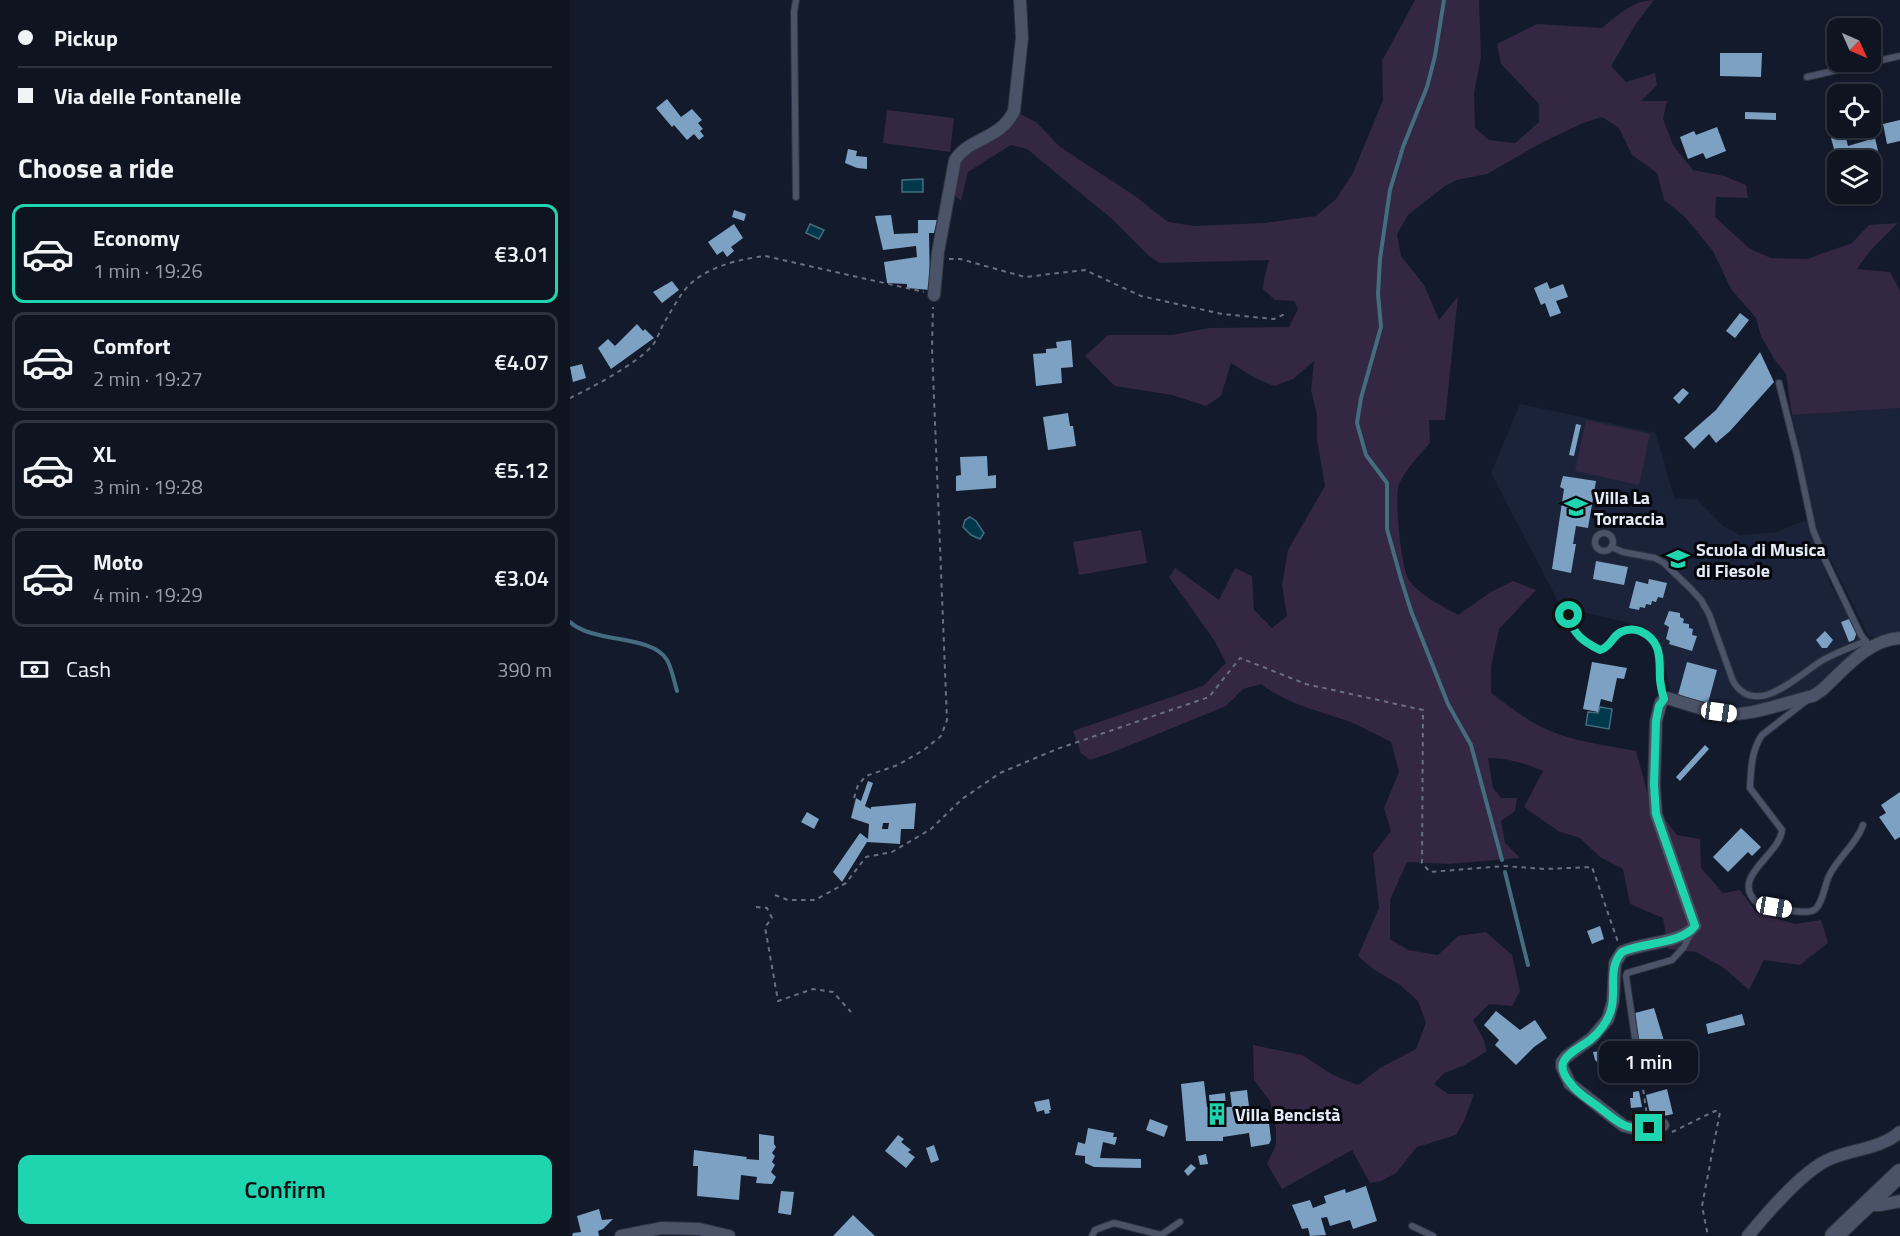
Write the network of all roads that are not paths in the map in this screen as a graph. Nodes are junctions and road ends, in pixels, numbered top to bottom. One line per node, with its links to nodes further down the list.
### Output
1 (796, 0): 5 (lane)
2 (1020, 0): 6 (street)
3 (1900, 56): 4 (lane)
4 (1807, 77)
5 (796, 197)
6 (934, 295)
7 (1779, 383): 11 (lane)
8 (1611, 547): 11 (lane)
9 (1569, 615): 13 (lane)
10 (1900, 638): 11 (street)
11 (1868, 644): 12 (street)
12 (1813, 696): 13 (street); 14 (lane)
13 (1664, 699): 15 (street)
14 (1863, 825)
15 (1693, 929): 16 (lane); 17 (street)
16 (1636, 1045)
17 (1663, 1125)
18 (1900, 1132): 28 (street)
19 (1900, 1173): 21 (main road)
20 (1900, 1201): 21 (street)
21 (1866, 1205): 29 (main road)
22 (1180, 1222): 26 (lane)
23 (1412, 1226): 27 (lane)
24 (621, 1236): 25 (street)
25 (729, 1236)
26 (1092, 1236)
27 (1433, 1236)
28 (1748, 1236)
29 (1834, 1236)

